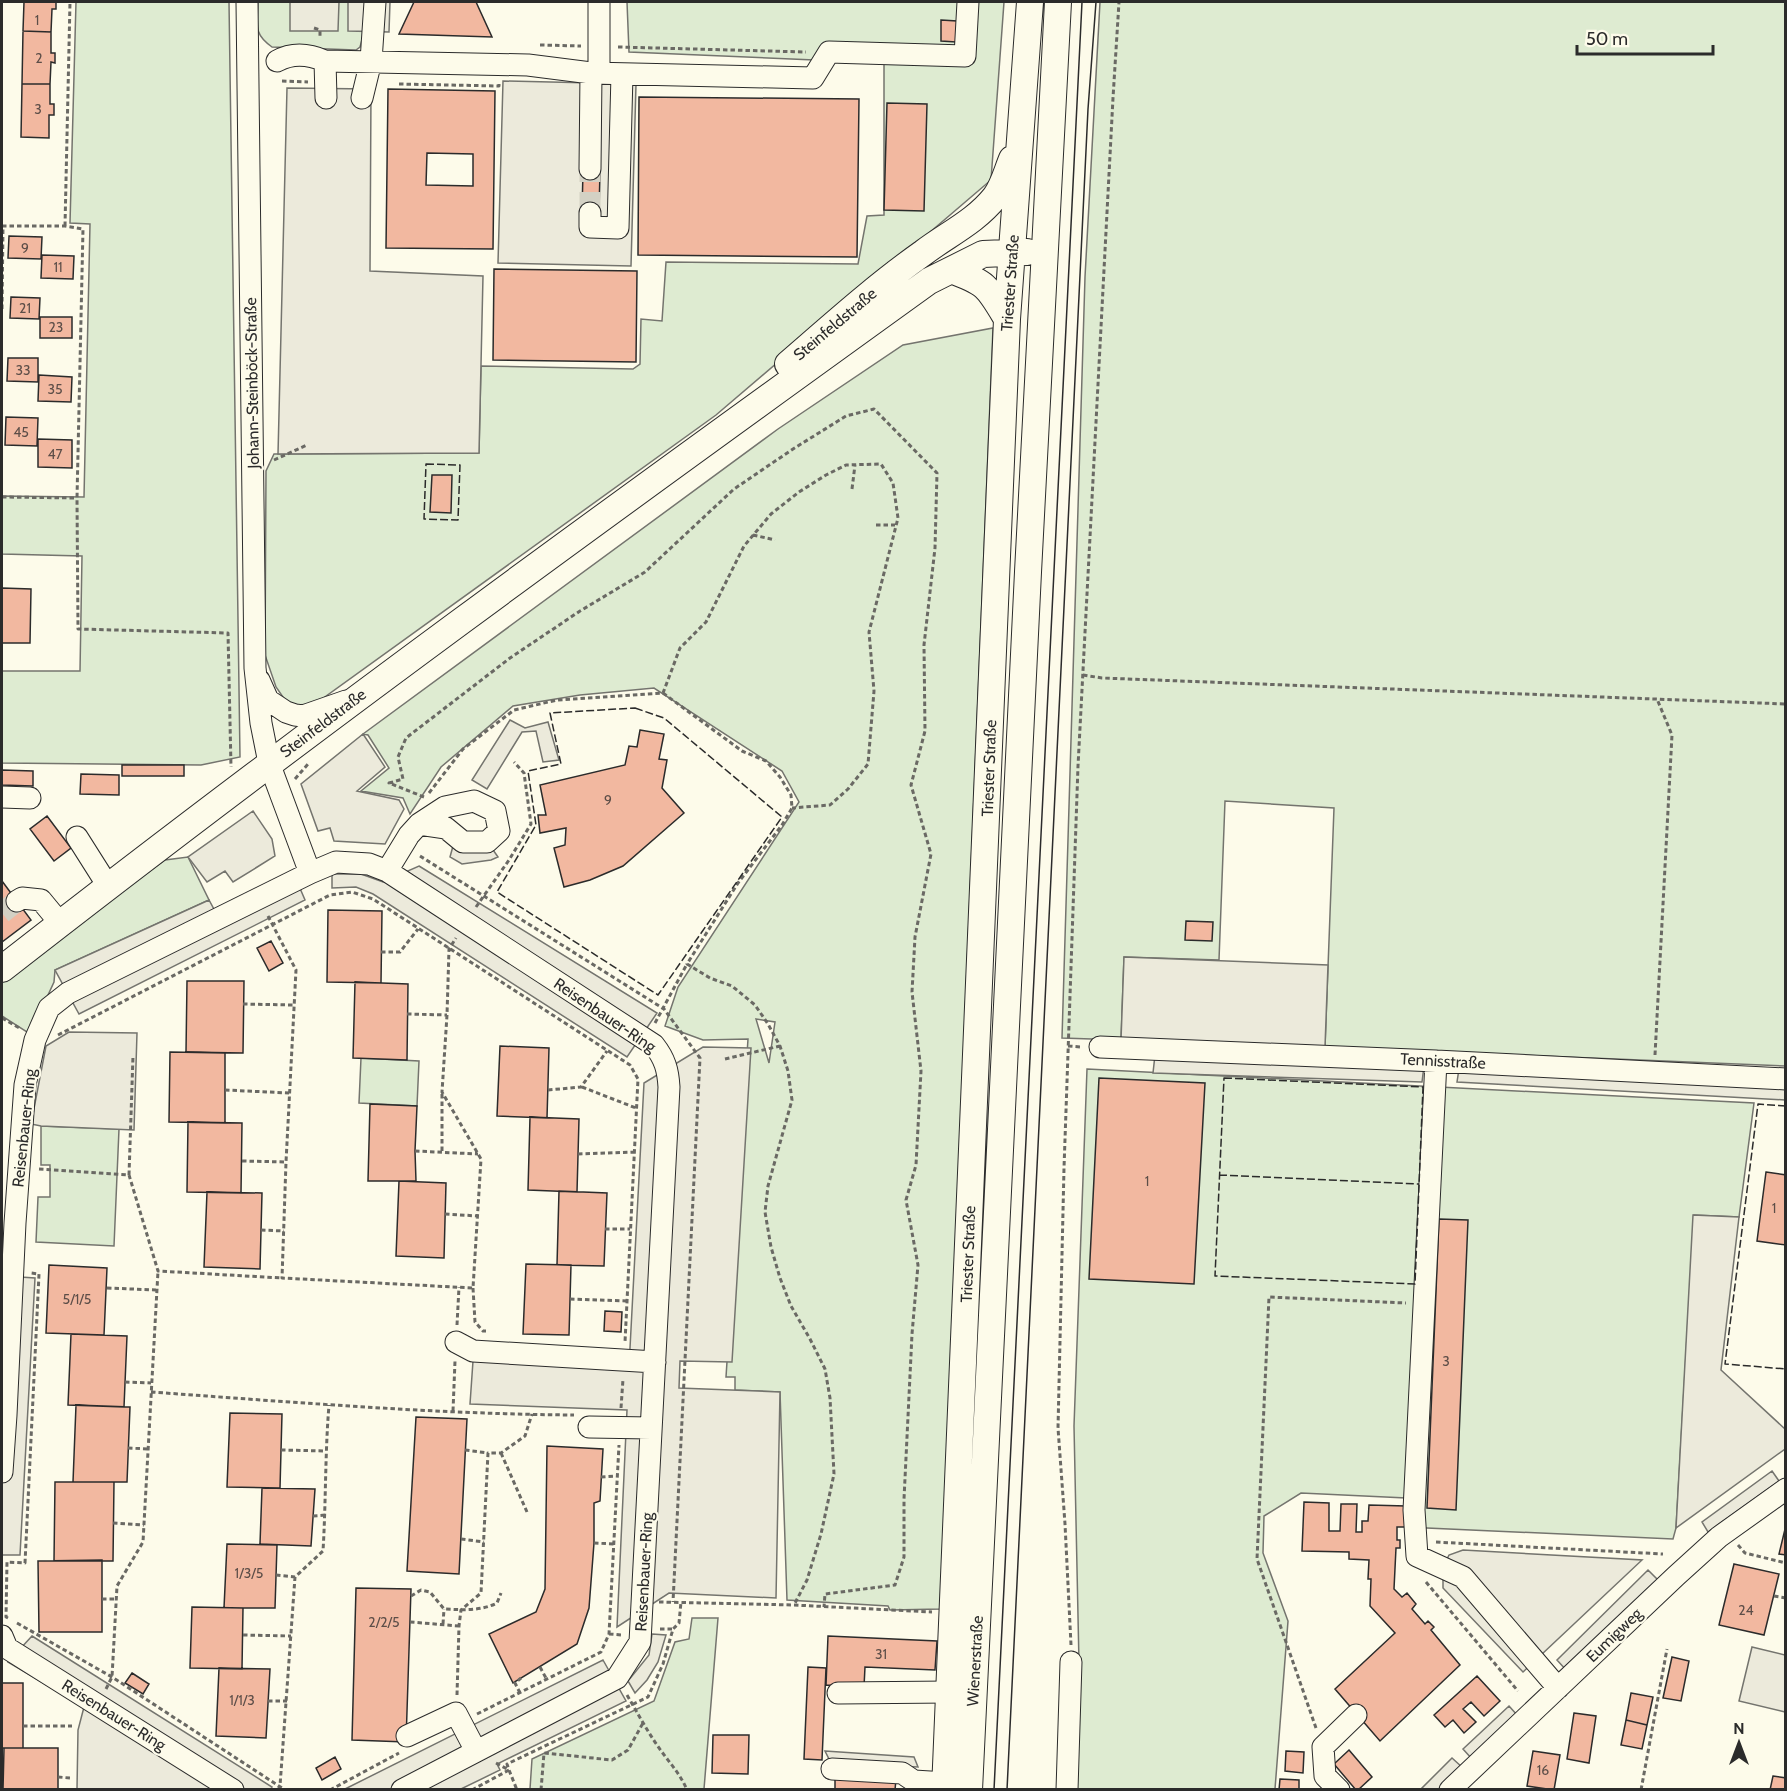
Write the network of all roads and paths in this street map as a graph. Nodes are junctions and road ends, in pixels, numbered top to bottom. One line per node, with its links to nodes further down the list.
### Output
1 (70, 2): 25 (path)
2 (247, 2): 14 (street, Johann-Steinböck-Straße)
3 (375, 2): 16 (street)
4 (599, 2): 12 (street)
5 (968, 2): 13 (street)
6 (1030, 2): 21 (main road, Triester Straße)
7 (1058, 2): 28 (main road, Triester Straße)
8 (1119, 2): 44 (path)
9 (314, 27): 10 (path)
10 (320, 40)
11 (533, 45): 12 (path)
12 (599, 47): 13 (path); 17 (street)
13 (829, 52): 18 (street)
14 (248, 60): 15 (street); 43 (street, Johann-Steinböck-Straße)
15 (325, 61): 16 (street); 19 (street)
16 (371, 61): 17 (street); 20 (street)
17 (595, 73): 18 (street); 22 (street)
18 (622, 74): 23 (street)
19 (326, 98)
20 (362, 98)
21 (1019, 145): 26 (main road); 27 (main road, Triester Straße)
22 (591, 169)
23 (590, 213)
24 (2, 226): 25 (path); 30 (path)
25 (65, 226): 38 (path)
26 (957, 231): 27 (main road, Steinfeldstraße); 35 (main road, Steinfeldstraße)
27 (1013, 241): 28 (main road, Steinfeldstraße); 29 (main road, Steinfeldstraße); 31 (main road, Triester Straße)
28 (1044, 249): 148 (main road, Triester Straße)
29 (951, 270): 31 (main road); 35 (main road, Steinfeldstraße)
30 (2, 309)
31 (1007, 319): 148 (main road, Triester Straße)
32 (307, 445): 33 (path)
33 (274, 454)
34 (855, 465): 36 (path); 40 (path); 41 (path)
35 (649, 483): 46 (main road, Steinfeldstraße)
36 (852, 489)
37 (2, 497): 38 (path)
38 (77, 498): 51 (path)
39 (876, 525): 40 (path)
40 (896, 525): 55 (path)
41 (753, 535): 42 (path); 45 (path)
42 (775, 540)
43 (255, 668): 46 (street); 50 (street, Johann-Steinböck-Straße)
44 (1083, 675): 47 (path); 178 (path)
45 (663, 693): 55 (path); 167 (path)
46 (356, 698): 49 (main road, Steinfeldstraße)
47 (1658, 699): 48 (path); 84 (path)
48 (1785, 704)
49 (298, 741): 50 (main road, Steinfeldstraße); 52 (path)
50 (269, 763): 52 (street); 61 (main road, Steinfeldstraße)
51 (231, 767)
52 (279, 793): 60 (street)
53 (2, 797): 54 (street)
54 (30, 798)
55 (792, 808): 69 (path)
56 (419, 824): 58 (street)
57 (77, 837): 61 (street)
58 (403, 845): 59 (street); 73 (path)
59 (387, 871): 60 (street, Reisenbauer-Ring); 76 (street, Reisenbauer-Ring)
60 (310, 873): 62 (street, Reisenbauer-Ring)
61 (108, 886): 64 (main road, Steinfeldstraße)
62 (260, 898): 65 (path); 99 (street, Reisenbauer-Ring)
63 (17, 901): 64 (street)
64 (60, 923): 70 (main road, Steinfeldstraße)
65 (273, 924): 66 (path); 72 (path); 77 (path)
66 (418, 929): 67 (path); 68 (path)
67 (449, 949): 75 (path); 80 (path)
68 (381, 952)
69 (687, 964): 73 (path); 78 (path)
70 (2, 969)
71 (243, 1004): 72 (path)
72 (294, 1005): 90 (path)
73 (664, 1009): 76 (path); 164 (path)
74 (407, 1014): 75 (path)
75 (447, 1015): 89 (path)
76 (645, 1039): 121 (street, Reisenbauer-Ring)
77 (49, 1040)
78 (780, 1046): 82 (path); 166 (path)
79 (1100, 1047): 83 (street, Tennisstraße)
80 (607, 1051): 86 (path); 91 (path)
81 (133, 1056): 100 (path)
82 (725, 1059)
83 (1436, 1061): 84 (street, Tennisstraße); 116 (street)
84 (1654, 1072): 85 (street, Tennisstraße)
85 (1785, 1079)
86 (581, 1087): 88 (path); 91 (path)
87 (225, 1090): 90 (path)
88 (548, 1090)
89 (442, 1092): 93 (path); 95 (path)
90 (289, 1093): 98 (path)
91 (636, 1108): 94 (path)
92 (414, 1151): 93 (path)
93 (442, 1152): 95 (path)
94 (634, 1152): 96 (path); 103 (path)
95 (478, 1154): 102 (path)
96 (578, 1154)
97 (242, 1161): 98 (path)
98 (286, 1162): 106 (path)
99 (19, 1168): 100 (path); 138 (street, Reisenbauer-Ring)
100 (129, 1175): 107 (path)
101 (445, 1214): 102 (path)
102 (478, 1216): 112 (path)
103 (630, 1228): 104 (path); 115 (path)
104 (605, 1229)
105 (261, 1230): 106 (path)
106 (284, 1231): 109 (path)
107 (158, 1271): 109 (path); 113 (path)
108 (22, 1272): 180 (path)
109 (282, 1278): 110 (path)
110 (459, 1287): 112 (path); 117 (path)
111 (107, 1288): 113 (path)
112 (473, 1288): 118 (path)
113 (156, 1290): 123 (path)
114 (570, 1299): 115 (path)
115 (627, 1301): 120 (path)
116 (1424, 1304): 153 (street); 197 (path)
117 (458, 1309)
118 (492, 1331)
119 (460, 1355): 120 (street); 126 (path)
120 (624, 1360): 121 (street); 129 (path)
121 (655, 1362): 130 (street, Reisenbauer-Ring)
122 (125, 1383): 123 (path)
123 (151, 1383): 124 (path)
124 (151, 1392): 125 (path); 132 (path)
125 (329, 1404): 126 (path); 135 (path)
126 (453, 1411): 127 (path)
127 (532, 1414): 128 (path); 137 (path)
128 (583, 1421): 129 (street)
129 (619, 1427): 130 (street); 139 (path)
130 (651, 1428): 198 (street, Reisenbauer-Ring)
131 (128, 1448): 132 (path)
132 (148, 1449): 146 (path)
133 (281, 1450): 135 (path)
134 (465, 1450): 136 (path)
135 (326, 1451): 143 (path)
136 (488, 1453): 137 (path); 150 (path)
137 (501, 1454): 142 (path)
138 (2, 1472)
139 (617, 1476): 140 (path); 152 (path)
140 (601, 1477)
141 (1785, 1489): 147 (street, Eumigweg)
142 (527, 1512)
143 (326, 1515): 144 (path); 157 (path)
144 (313, 1516)
145 (113, 1522): 146 (path)
146 (144, 1525): 163 (path)
147 (1728, 1531): 155 (path); 183 (street, Eumigweg)
148 (969, 1534): 185 (main road, Wienerstraße); 202 (main road, Wienerstraße)
149 (461, 1539): 150 (path)
150 (484, 1542): 169 (path)
151 (594, 1543): 152 (path)
152 (614, 1544): 182 (path)
153 (1417, 1549): 154 (path); 183 (street); 184 (path)
154 (1663, 1554)
155 (1785, 1563)
156 (276, 1575): 157 (path)
157 (295, 1577): 176 (path)
158 (501, 1593): 169 (path)
159 (411, 1596): 168 (path)
160 (1774, 1596): 161 (path)
161 (1785, 1598)
162 (102, 1599): 163 (path)
163 (117, 1599): 180 (path)
164 (673, 1602)
165 (681, 1602): 166 (path)
166 (794, 1605): 167 (path)
167 (824, 1606): 170 (path)
168 (444, 1609): 169 (path); 172 (path)
169 (461, 1610): 173 (path)
170 (932, 1612)
171 (410, 1622): 172 (path)
172 (443, 1624): 173 (path)
173 (459, 1626): 192 (path)
174 (243, 1635): 176 (path)
175 (2, 1636): 204 (street, Reisenbauer-Ring)
176 (291, 1636): 189 (path)
177 (1667, 1649): 214 (path)
178 (1071, 1662): 211 (street)
179 (540, 1667): 182 (path)
180 (112, 1677): 203 (path)
181 (520, 1678): 186 (path)
182 (547, 1680): 186 (path)
183 (1558, 1688): 213 (street, Eumigweg)
184 (1518, 1691)
185 (950, 1692): 187 (street); 202 (main road, Wienerstraße)
186 (520, 1693): 192 (path)
187 (838, 1693)
188 (268, 1701): 189 (path)
189 (287, 1701): 203 (path)
190 (633, 1704): 193 (path)
191 (1356, 1715): 197 (street)
192 (459, 1718): 196 (street); 198 (street)
193 (643, 1723): 209 (path); 210 (path)
194 (23, 1726): 195 (path)
195 (72, 1726)
196 (404, 1744): 206 (path)
197 (1323, 1747): 212 (street)
198 (476, 1751): 207 (street, Reisenbauer-Ring); 208 (path)
199 (832, 1769): 202 (street)
200 (58, 1777): 201 (path)
201 (70, 1778)
202 (953, 1787)
203 (279, 1788): 205 (path)
204 (233, 1790)
205 (285, 1790)
206 (330, 1790)
207 (402, 1790)
208 (517, 1790)
209 (541, 1790)
210 (687, 1790)
211 (1067, 1790)
212 (1339, 1790)
213 (1450, 1790)
214 (1641, 1790)

